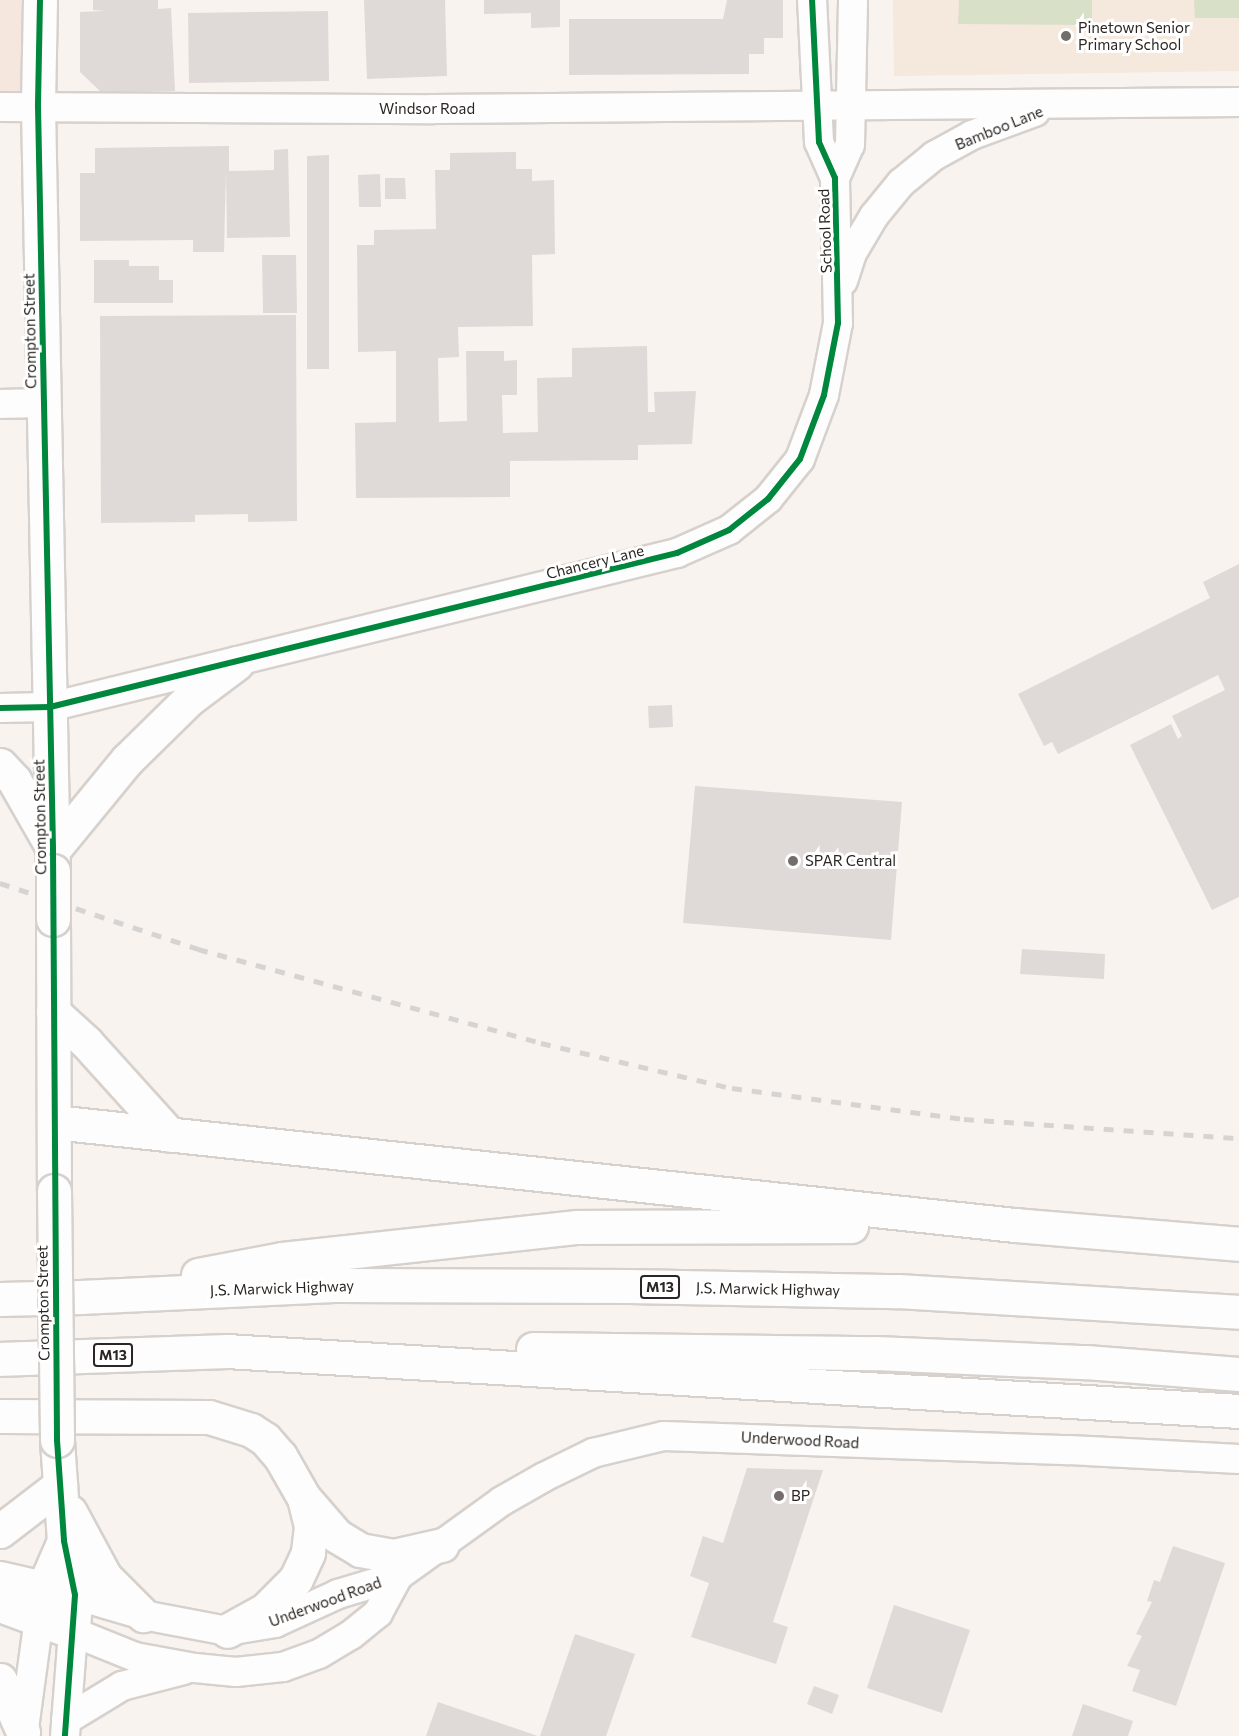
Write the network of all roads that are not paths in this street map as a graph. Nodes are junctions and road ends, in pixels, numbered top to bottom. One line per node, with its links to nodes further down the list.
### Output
1 (40, 0): 9 (main road, Crompton Street)
2 (812, 0): 7 (street, School Road)
3 (853, 0): 5 (street, School Road)
4 (1239, 102): 6 (street, Bamboo Lane)
5 (853, 105): 6 (street, Bamboo Lane); 7 (street, Bamboo Lane); 10 (street, School Road)
6 (1057, 105): 11 (street, Bamboo Lane)
7 (817, 106): 9 (street, Windsor Road); 10 (street, School Road)
8 (0, 107): 9 (street, Windsor Road)
9 (38, 107): 12 (main road, Crompton Street)
10 (835, 178): 11 (street, School Road)
11 (838, 294): 14 (street, School Road)
12 (44, 403): 13 (street); 16 (main road, Crompton Street)
13 (0, 404)
14 (800, 459): 15 (street, Chancery Lane)
15 (237, 663): 16 (street, Chancery Lane); 19 (main road)
16 (50, 707): 17 (street, Chancery Lane); 19 (main road, Crompton Street)
17 (0, 708)
18 (0, 765): 19 (main road)
19 (53, 860): 20 (main road, Crompton Street, bridge)
20 (53, 1012): 21 (main road, Crompton Street); 22 (main road)
21 (54, 1122): 22 (main road); 34 (main road, Crompton Street, bridge)
22 (170, 1135): 23 (main road)
23 (1015, 1225): 24 (main road); 25 (main road)
24 (1239, 1244)
25 (80, 1298): 26 (main road, M13); 27 (main road, J.S. Marwick Highway / M13)
26 (0, 1299)
27 (1239, 1312)
28 (226, 1351): 29 (main road, M13); 30 (main road, M13); 31 (main road)
29 (0, 1359)
30 (1239, 1374)
31 (1239, 1411)
32 (0, 1416): 35 (main road)
33 (1239, 1460): 38 (street, Underwood Road)
34 (60, 1485): 36 (main road); 37 (main road, Crompton Street); 44 (main road)
35 (304, 1498): 38 (main road); 45 (main road)
36 (0, 1531)
37 (64, 1541): 41 (main road, Crompton Street); 42 (main road, Crompton Street)
38 (442, 1545): 39 (street, Underwood Road)
39 (398, 1576): 45 (street, Underwood Road); 47 (street, Underwood Road)
40 (0, 1578): 42 (main road)
41 (75, 1595): 42 (main road); 44 (street, Underwood Road); 46 (main road, Crompton Street)
42 (41, 1603): 43 (main road); 46 (main road); 50 (street)
43 (0, 1605)
44 (142, 1615): 45 (street, Underwood Road)
45 (227, 1630)
46 (73, 1632): 47 (street, Underwood Road); 49 (street)
47 (195, 1668): 49 (street)
48 (0, 1680): 50 (main road)
49 (66, 1728)
50 (23, 1734)

